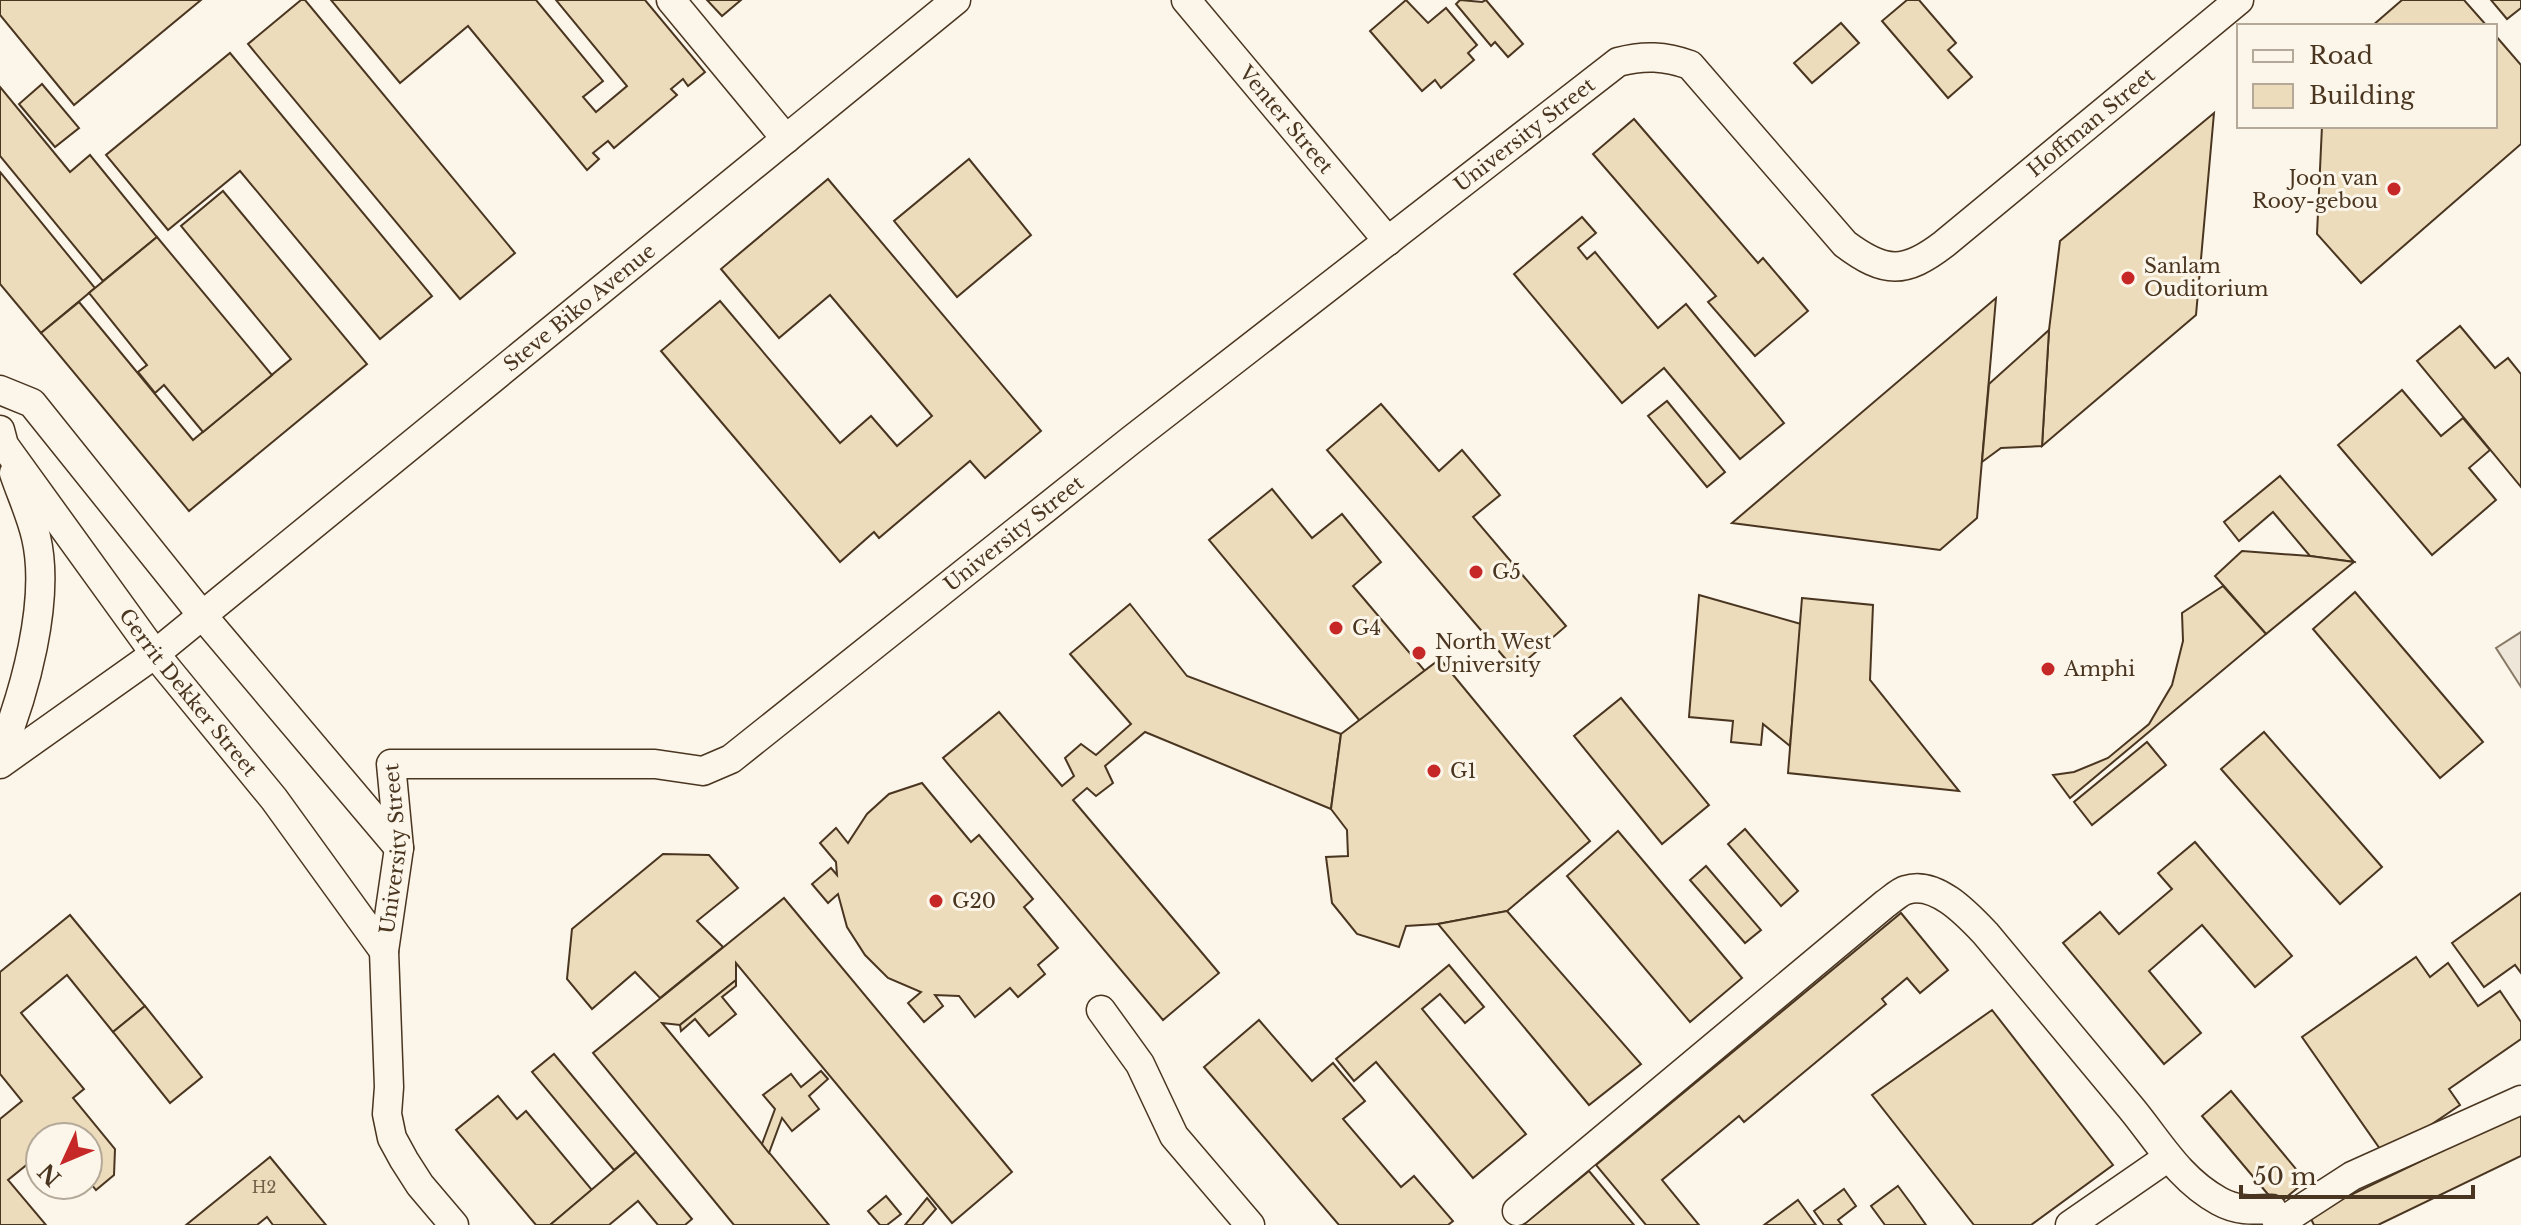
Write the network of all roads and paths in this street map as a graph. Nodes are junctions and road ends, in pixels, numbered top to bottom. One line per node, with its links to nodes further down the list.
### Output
1 (671, 0): 5 (street)
2 (956, 0): 5 (street, Steve Biko Avenue)
3 (1186, 0): 6 (street, Venter Street)
4 (2239, 0): 7 (street, Hoffman Street)
5 (786, 139): 10 (street, Steve Biko Avenue)
6 (1388, 241): 7 (street, University Street); 14 (street, University Street)
7 (1944, 244)
8 (0, 390): 10 (street)
9 (2, 438): 11 (street, Gerrit Dekker Street); 12 (street)
10 (202, 615): 11 (street, Steve Biko Avenue); 14 (street)
11 (155, 654): 13 (street, Steve Biko Avenue); 15 (street, Gerrit Dekker Street)
12 (0, 754)
13 (0, 764)
14 (399, 848): 15 (street, University Street)
15 (384, 951): 20 (street, University Street)
16 (1101, 1010): 21 (street)
17 (2521, 1100): 18 (street)
18 (2167, 1158): 19 (street); 22 (street)
19 (1517, 1211)
20 (454, 1225)
21 (1250, 1225)
22 (2070, 1225)

